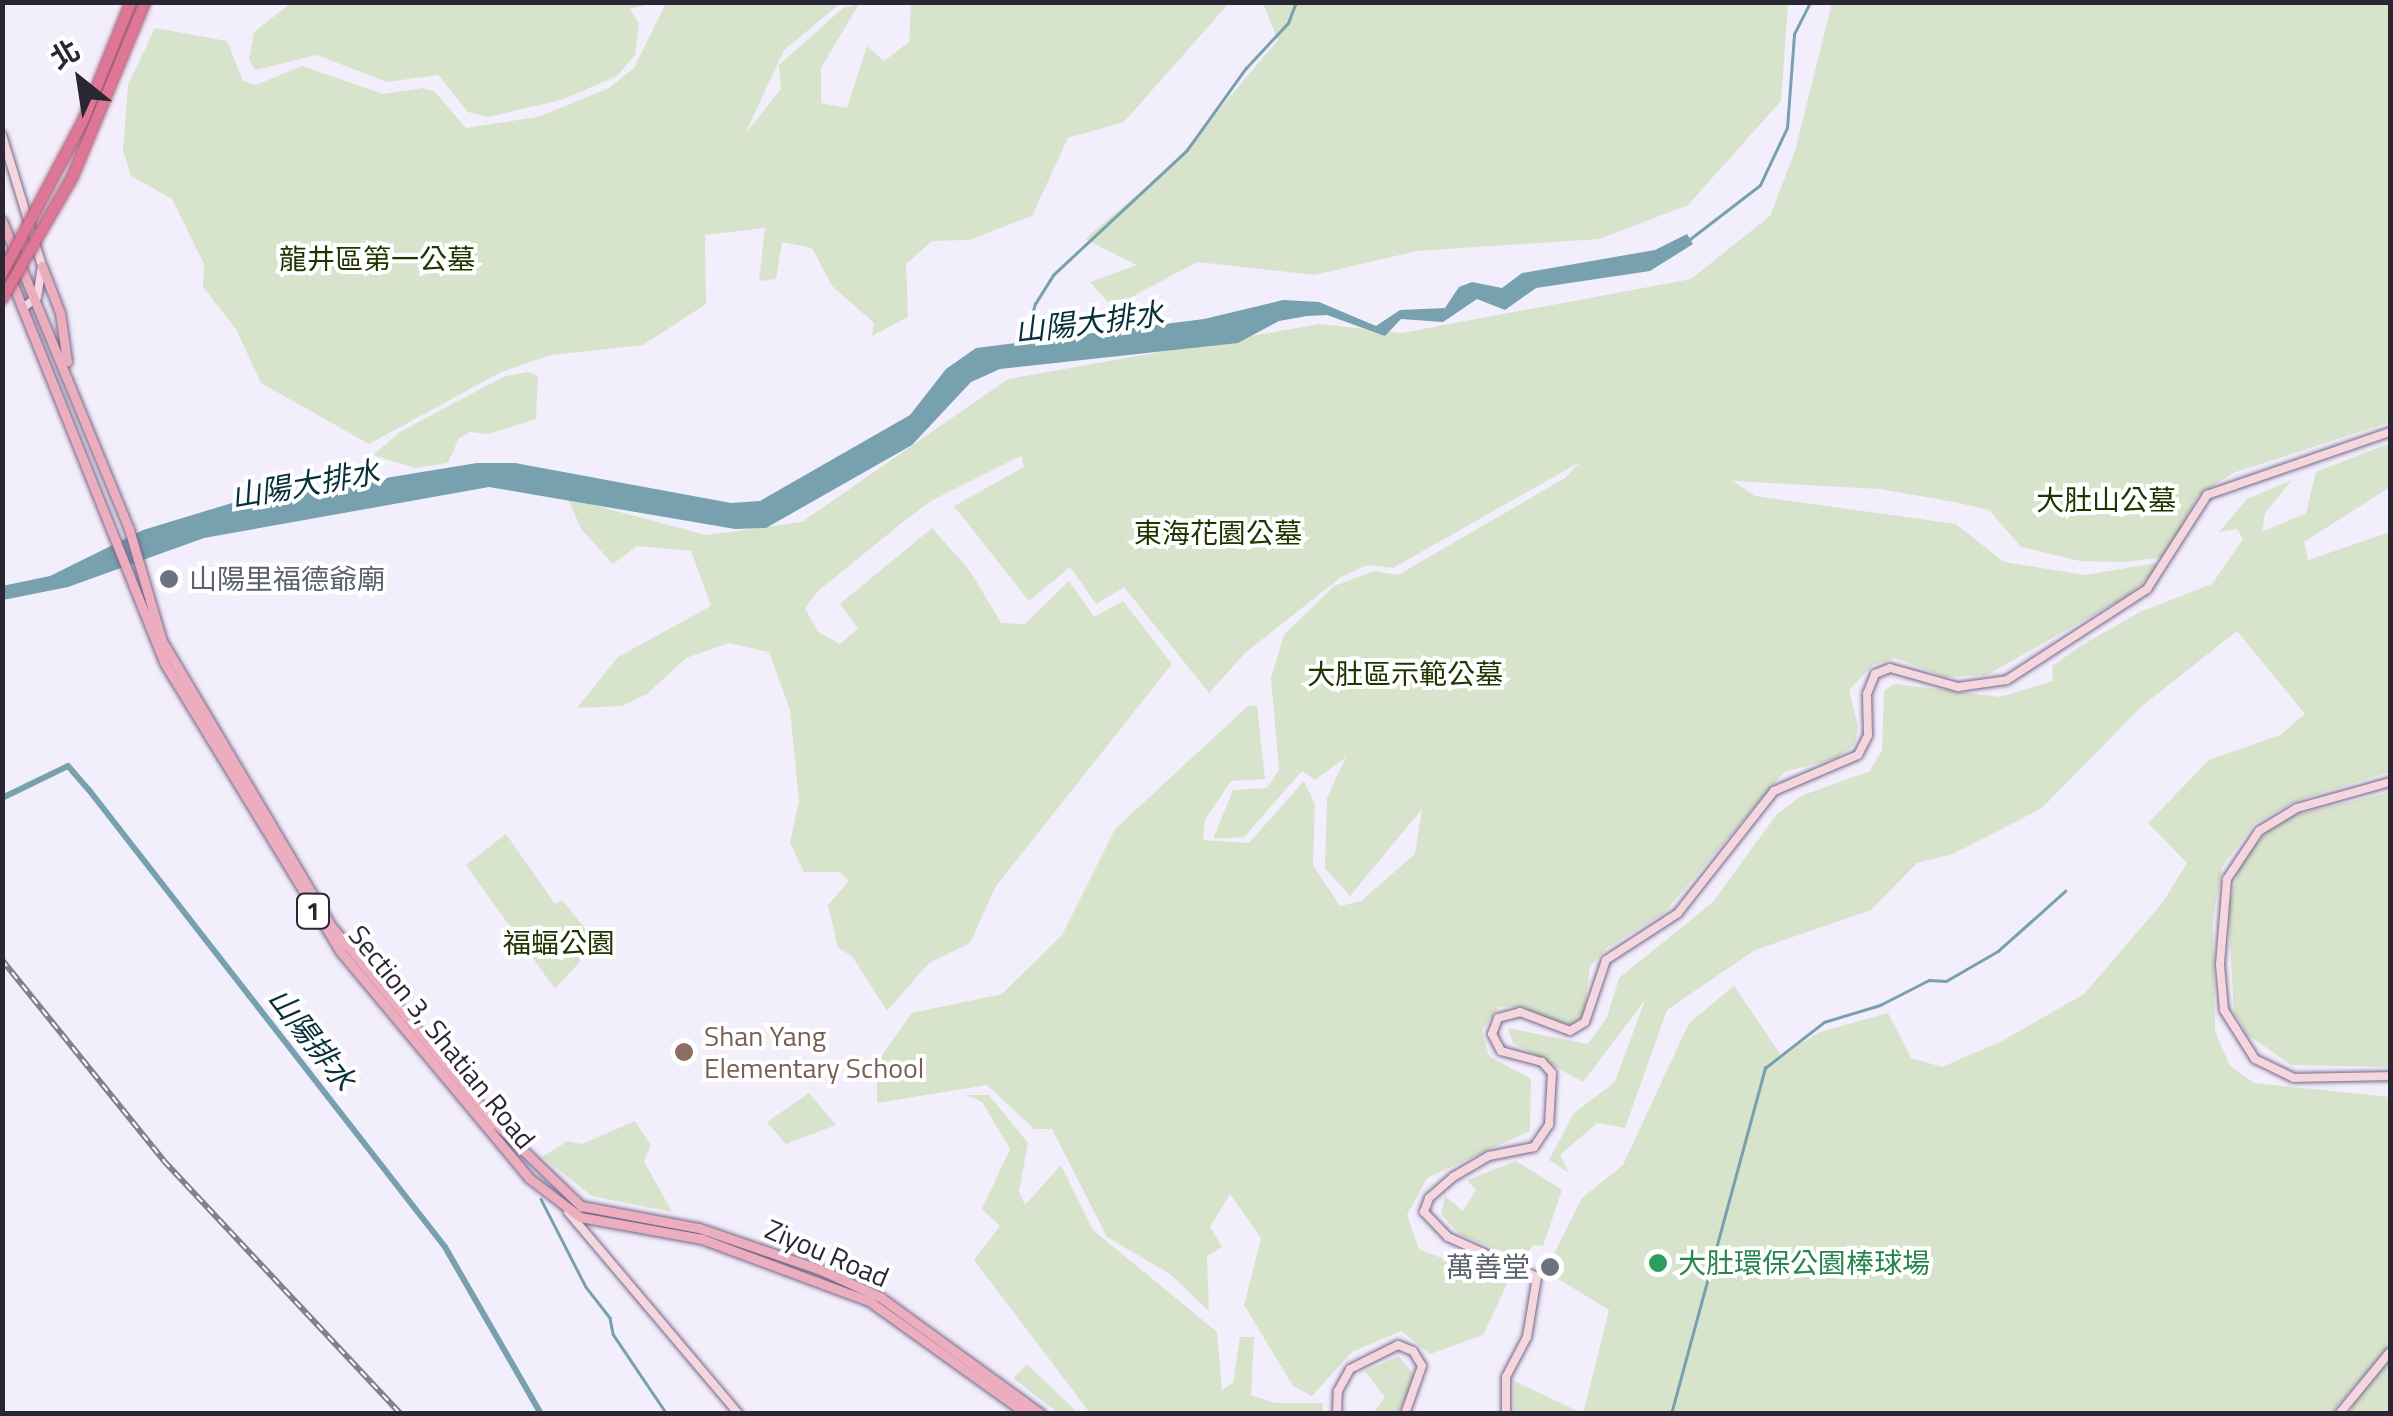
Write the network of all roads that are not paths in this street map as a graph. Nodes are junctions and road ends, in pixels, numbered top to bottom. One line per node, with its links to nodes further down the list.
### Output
1 (131, 2): 7 (highway, bridge)
2 (145, 2): 9 (highway, bridge)
3 (2, 136): 6 (street)
4 (2, 221): 8 (main road, 1)
5 (2, 258): 10 (main road, 1)
6 (42, 266): 8 (street); 11 (main road)
7 (2, 274)
8 (36, 297): 10 (street); 11 (main road, 1)
9 (2, 299)
10 (24, 307): 14 (main road, Section 3, Shatian Road / 1)
11 (67, 369): 14 (main road, Section 3, Shatian Road / 1)
12 (2390, 432): 25 (street)
13 (2390, 782): 15 (street)
14 (403, 1019): 16 (main road, Section 3, Shatian Road / 1); 17 (main road, Section 3, Shatian Road / 1)
15 (2390, 1076)
16 (567, 1198): 17 (street); 18 (main road, Ziyou Road)
17 (568, 1212): 18 (main road, Ziyou Road); 20 (street, Section 3, Shatian Road)
18 (818, 1274): 21 (main road, Ziyou Road); 22 (main road, Ziyou Road)
19 (2390, 1352): 26 (street)
20 (739, 1414)
21 (1027, 1414)
22 (1041, 1414)
23 (1337, 1414): 24 (street)
24 (1406, 1414)
25 (1506, 1414)
26 (2340, 1414)

